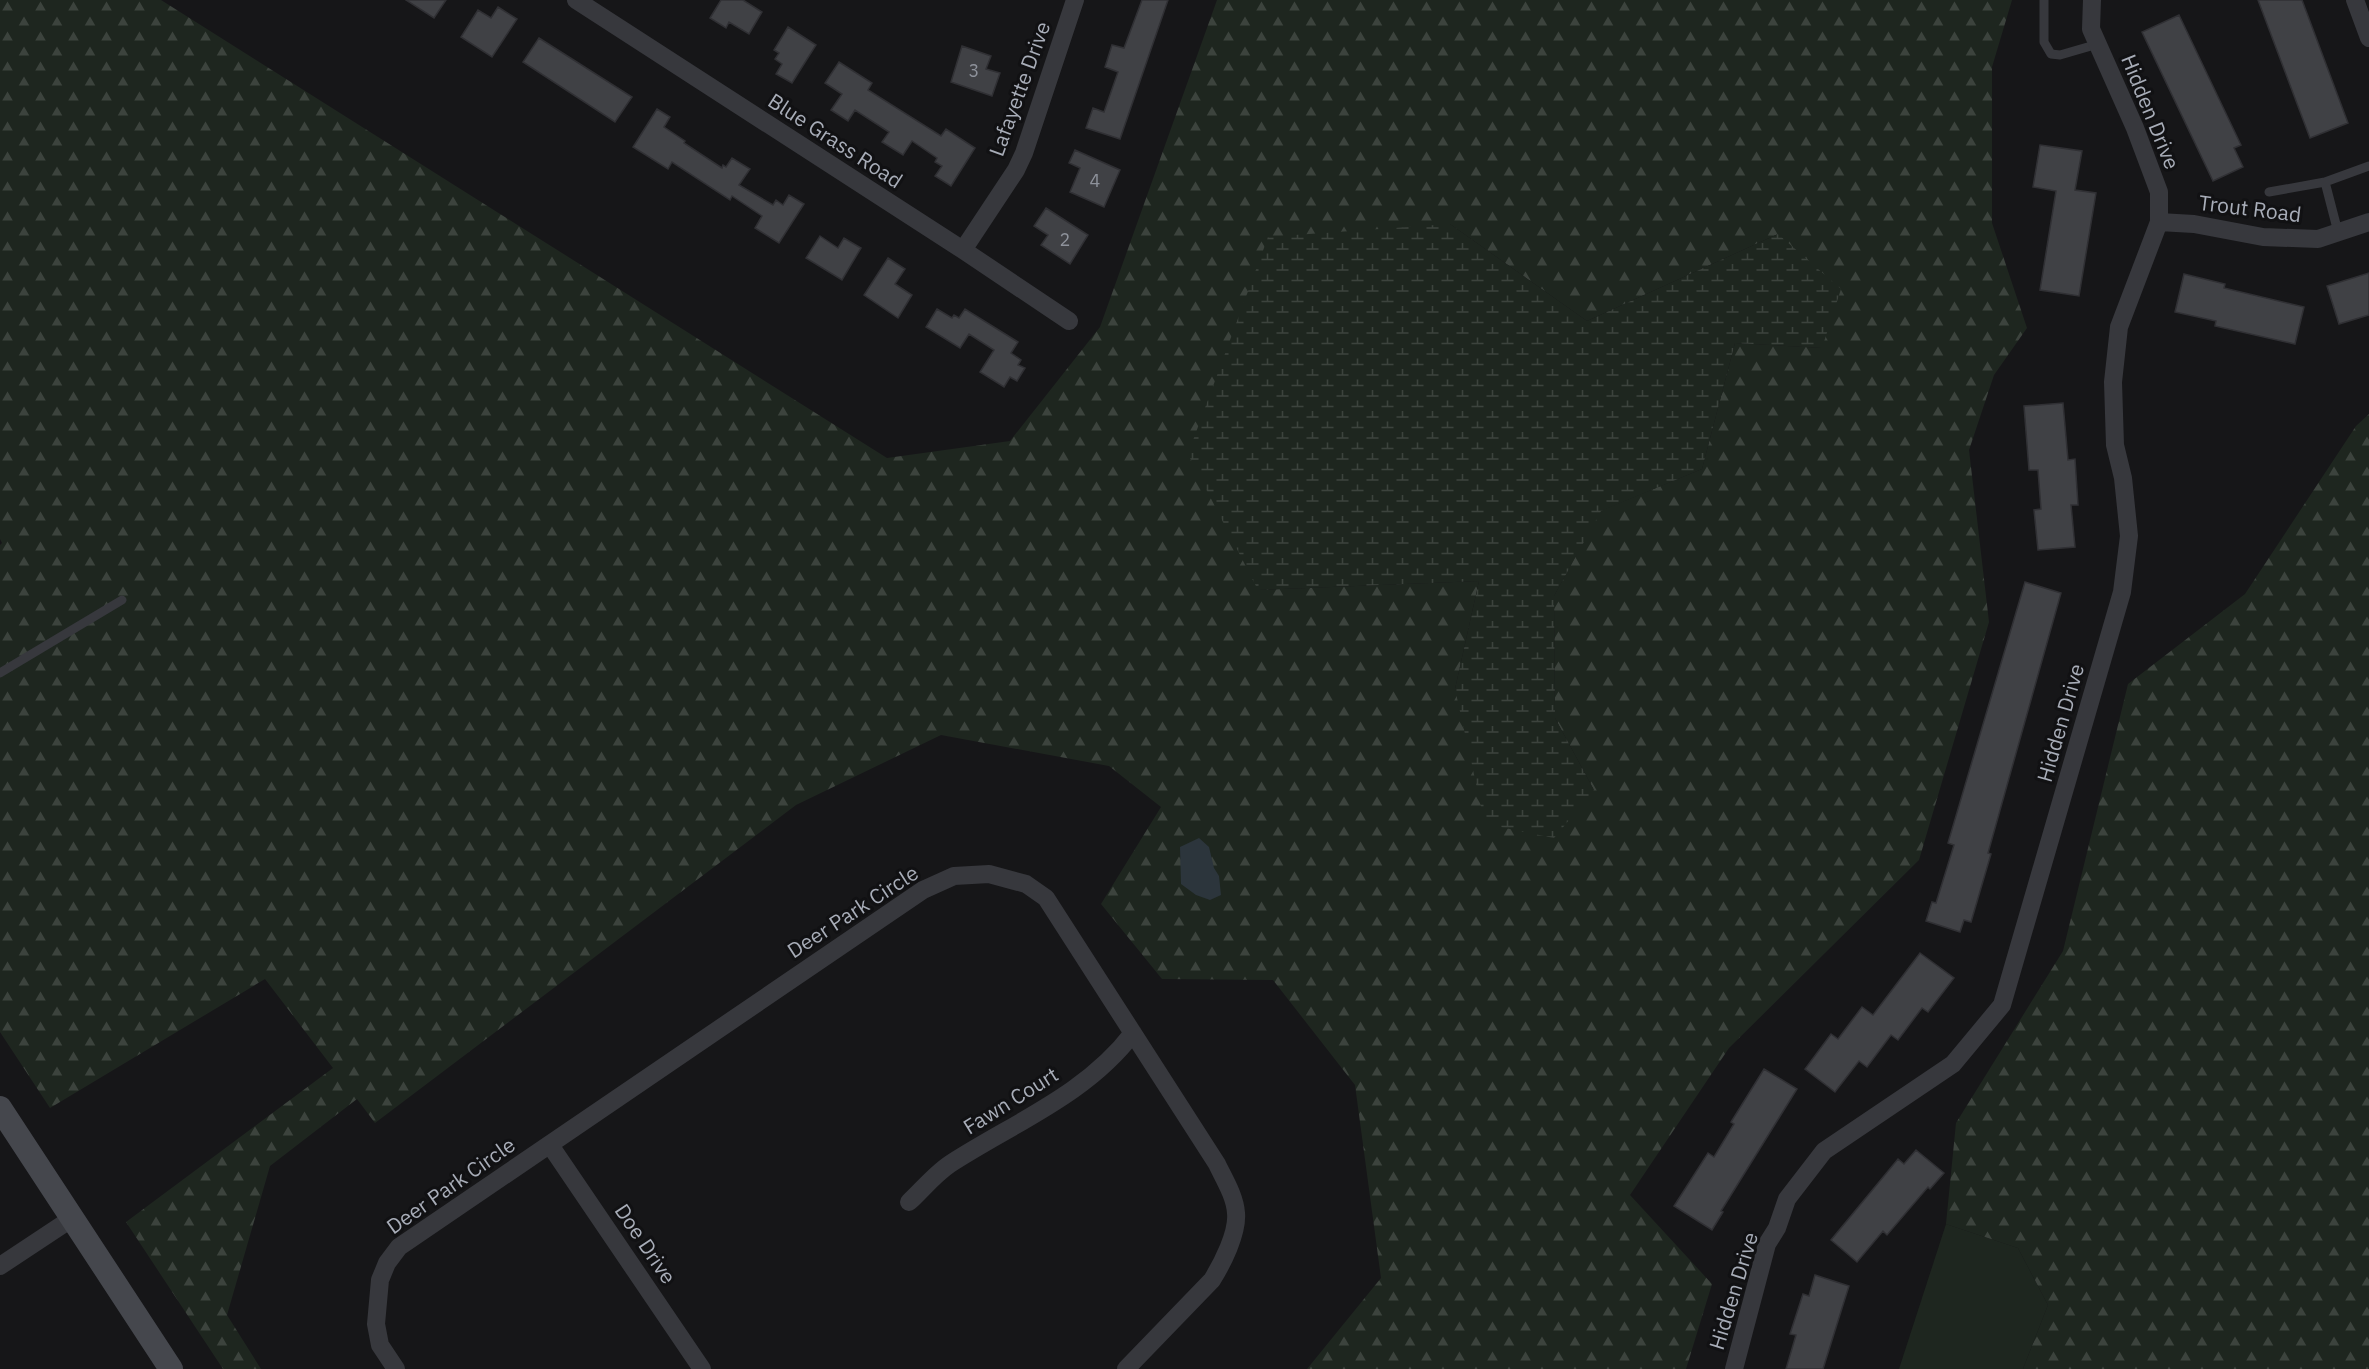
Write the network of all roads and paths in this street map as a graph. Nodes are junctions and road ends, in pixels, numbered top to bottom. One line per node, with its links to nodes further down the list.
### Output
1 (576, 0): 14 (street, Blue Grass Road)
2 (1075, 0): 14 (street, Lafayette Drive)
3 (2044, 0): 7 (lane)
4 (2092, 0): 7 (street, Hidden Drive)
5 (2355, 0): 6 (street)
6 (2369, 38)
7 (2098, 44): 11 (street, Hidden Drive)
8 (2369, 166): 9 (lane)
9 (2325, 182): 10 (lane); 13 (lane)
10 (2269, 192)
11 (2159, 222): 13 (street, Trout Road); 28 (street, Hidden Drive)
12 (2369, 222): 13 (street, Trout Road)
13 (2338, 232)
14 (963, 250): 15 (street, Blue Grass Road)
15 (1069, 321)
16 (122, 600): 17 (lane)
17 (0, 673)
18 (1133, 1033): 20 (street, Deer Park Circle); 21 (street, Fawn Court); 27 (street, Deer Park Circle)
19 (0, 1108): 22 (main road)
20 (550, 1144): 25 (street, Deer Park Circle); 26 (street, Doe Drive)
21 (909, 1202)
22 (71, 1219): 23 (street); 24 (main road)
23 (0, 1266)
24 (171, 1369)
25 (396, 1369)
26 (702, 1369)
27 (1126, 1369)
28 (1734, 1369)

